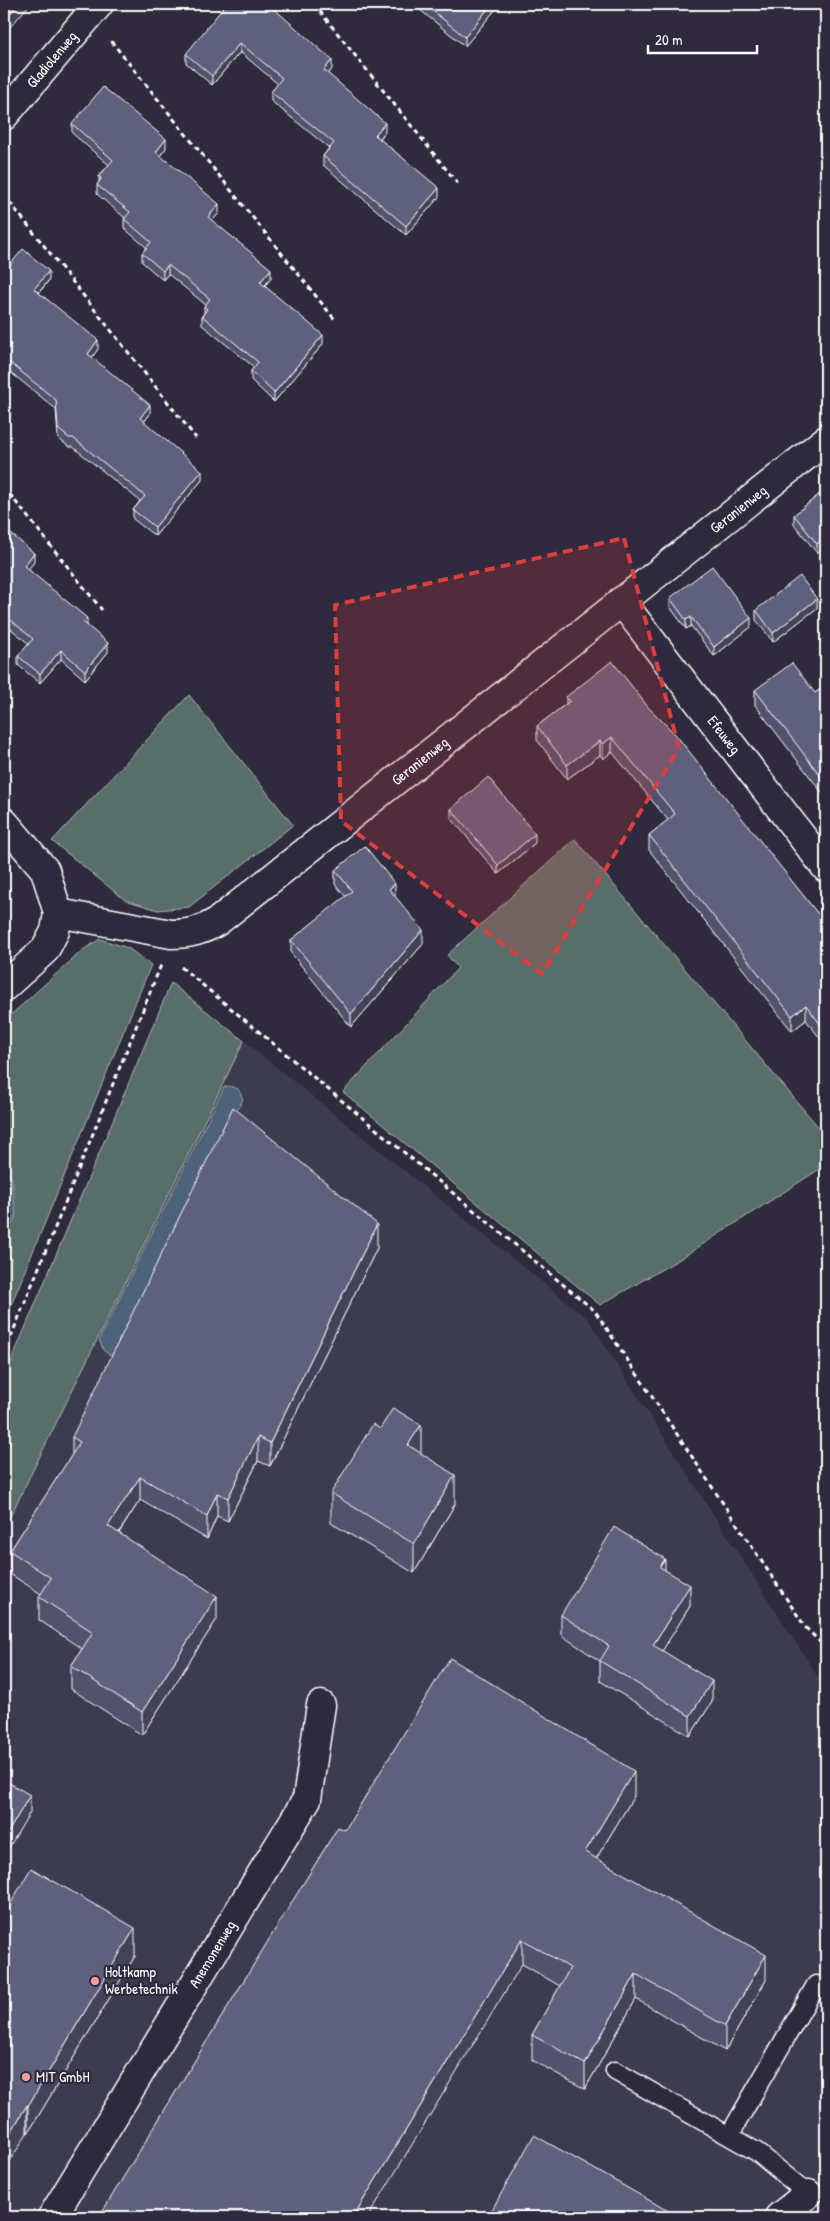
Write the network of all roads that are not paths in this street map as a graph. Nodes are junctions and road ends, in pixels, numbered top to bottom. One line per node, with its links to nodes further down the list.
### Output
1 (95, 9): 2 (street, Gladiolenweg)
2 (4, 116)
3 (826, 440): 4 (street, Geranienweg)
4 (621, 601): 6 (street, Efeuweg); 7 (street, Geranienweg)
5 (4, 822): 7 (street)
6 (826, 868)
7 (58, 913): 8 (street)
8 (4, 987)
9 (321, 1705): 14 (street, Anemonenweg)
10 (816, 1985): 12 (lane)
11 (615, 2071): 12 (lane)
12 (729, 2136): 13 (lane)
13 (808, 2194): 15 (street)
14 (52, 2217)
15 (779, 2217)

